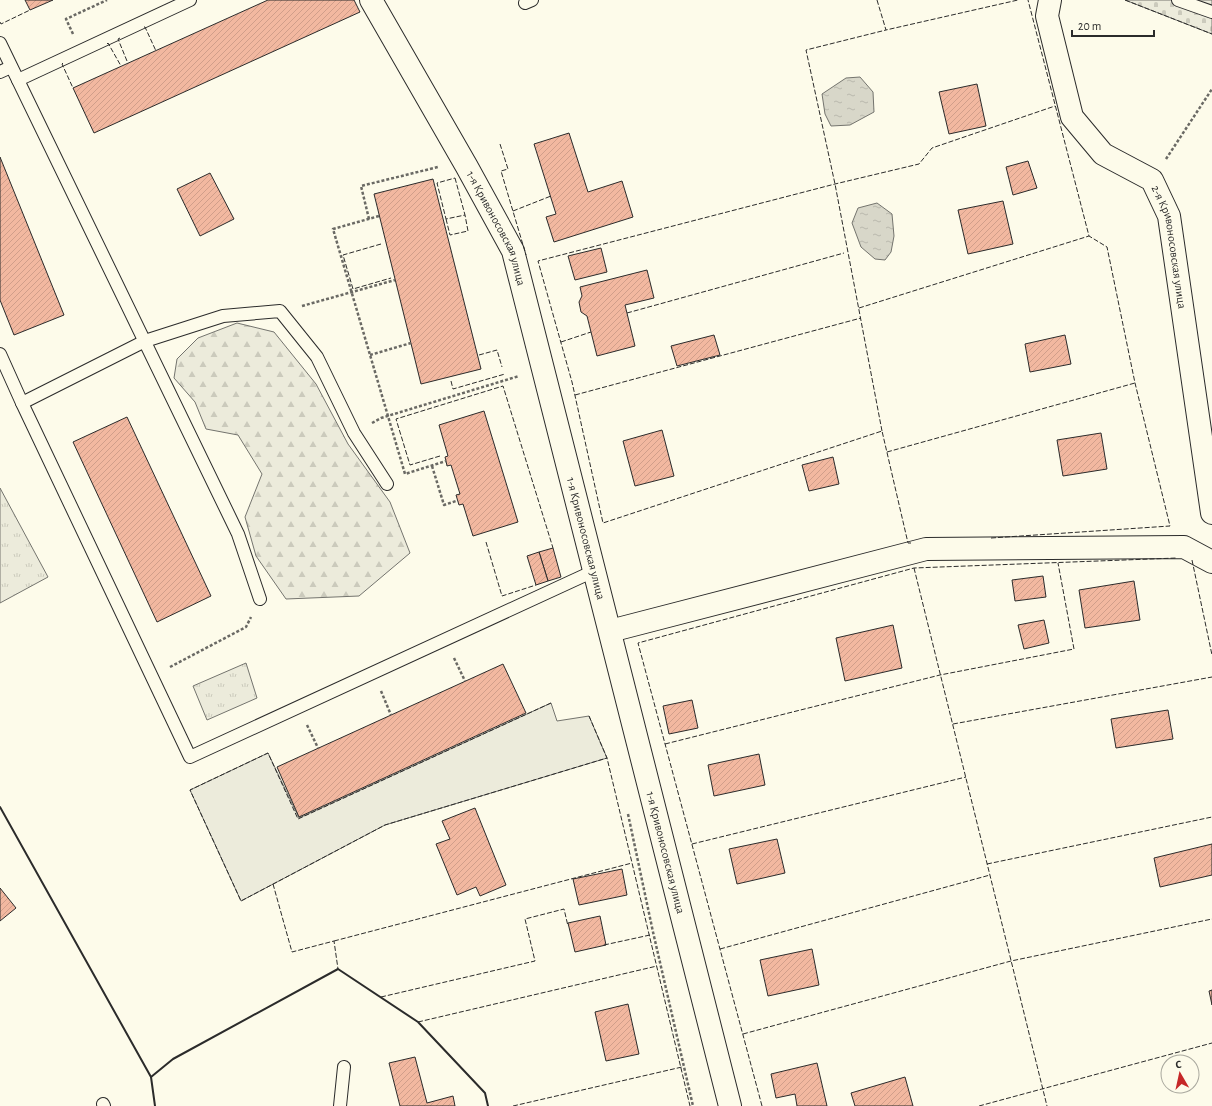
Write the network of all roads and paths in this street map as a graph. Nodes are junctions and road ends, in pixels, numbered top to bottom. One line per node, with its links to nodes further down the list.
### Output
1 (107, 0): 8 (path)
2 (190, 0): 8 (lane)
3 (371, 0): 33 (street, 1-я Кривоносовская улица)
4 (1050, 0): 14 (street, 2-я Кривоносовская улица)
5 (1178, 0): 6 (lane)
6 (1212, 12)
7 (0, 43): 9 (lane)
8 (81, 51): 11 (lane)
9 (11, 67): 10 (lane); 11 (lane)
10 (0, 72)
11 (18, 80): 20 (lane)
12 (1212, 89): 14 (path)
13 (442, 166): 16 (path)
14 (1152, 180): 31 (street, 2-я Кривоносовская улица)
15 (379, 216): 16 (path)
16 (369, 219): 18 (path)
17 (395, 280): 18 (path)
18 (352, 293): 19 (path); 23 (path)
19 (280, 311): 20 (lane); 29 (lane)
20 (144, 341): 25 (lane); 34 (lane)
21 (411, 343): 23 (path)
22 (0, 354): 25 (lane)
23 (370, 355): 26 (path)
24 (523, 375): 26 (path)
25 (22, 403): 38 (lane)
26 (388, 416): 28 (path)
27 (446, 461): 28 (path)
28 (432, 466): 30 (path)
29 (387, 484)
30 (456, 501)
31 (1212, 513)
32 (1212, 562): 35 (street)
33 (594, 570): 35 (street, 1-я Кривоносовская улица); 36 (lane)
34 (260, 599): 38 (path)
35 (610, 631): 43 (street, 1-я Кривоносовская улица)
36 (446, 638): 37 (lane); 39 (path)
37 (372, 672): 38 (lane); 40 (path)
38 (152, 676)
39 (465, 681)
40 (392, 715)
41 (344, 1067): 42 (lane)
42 (340, 1106)
43 (730, 1106)

